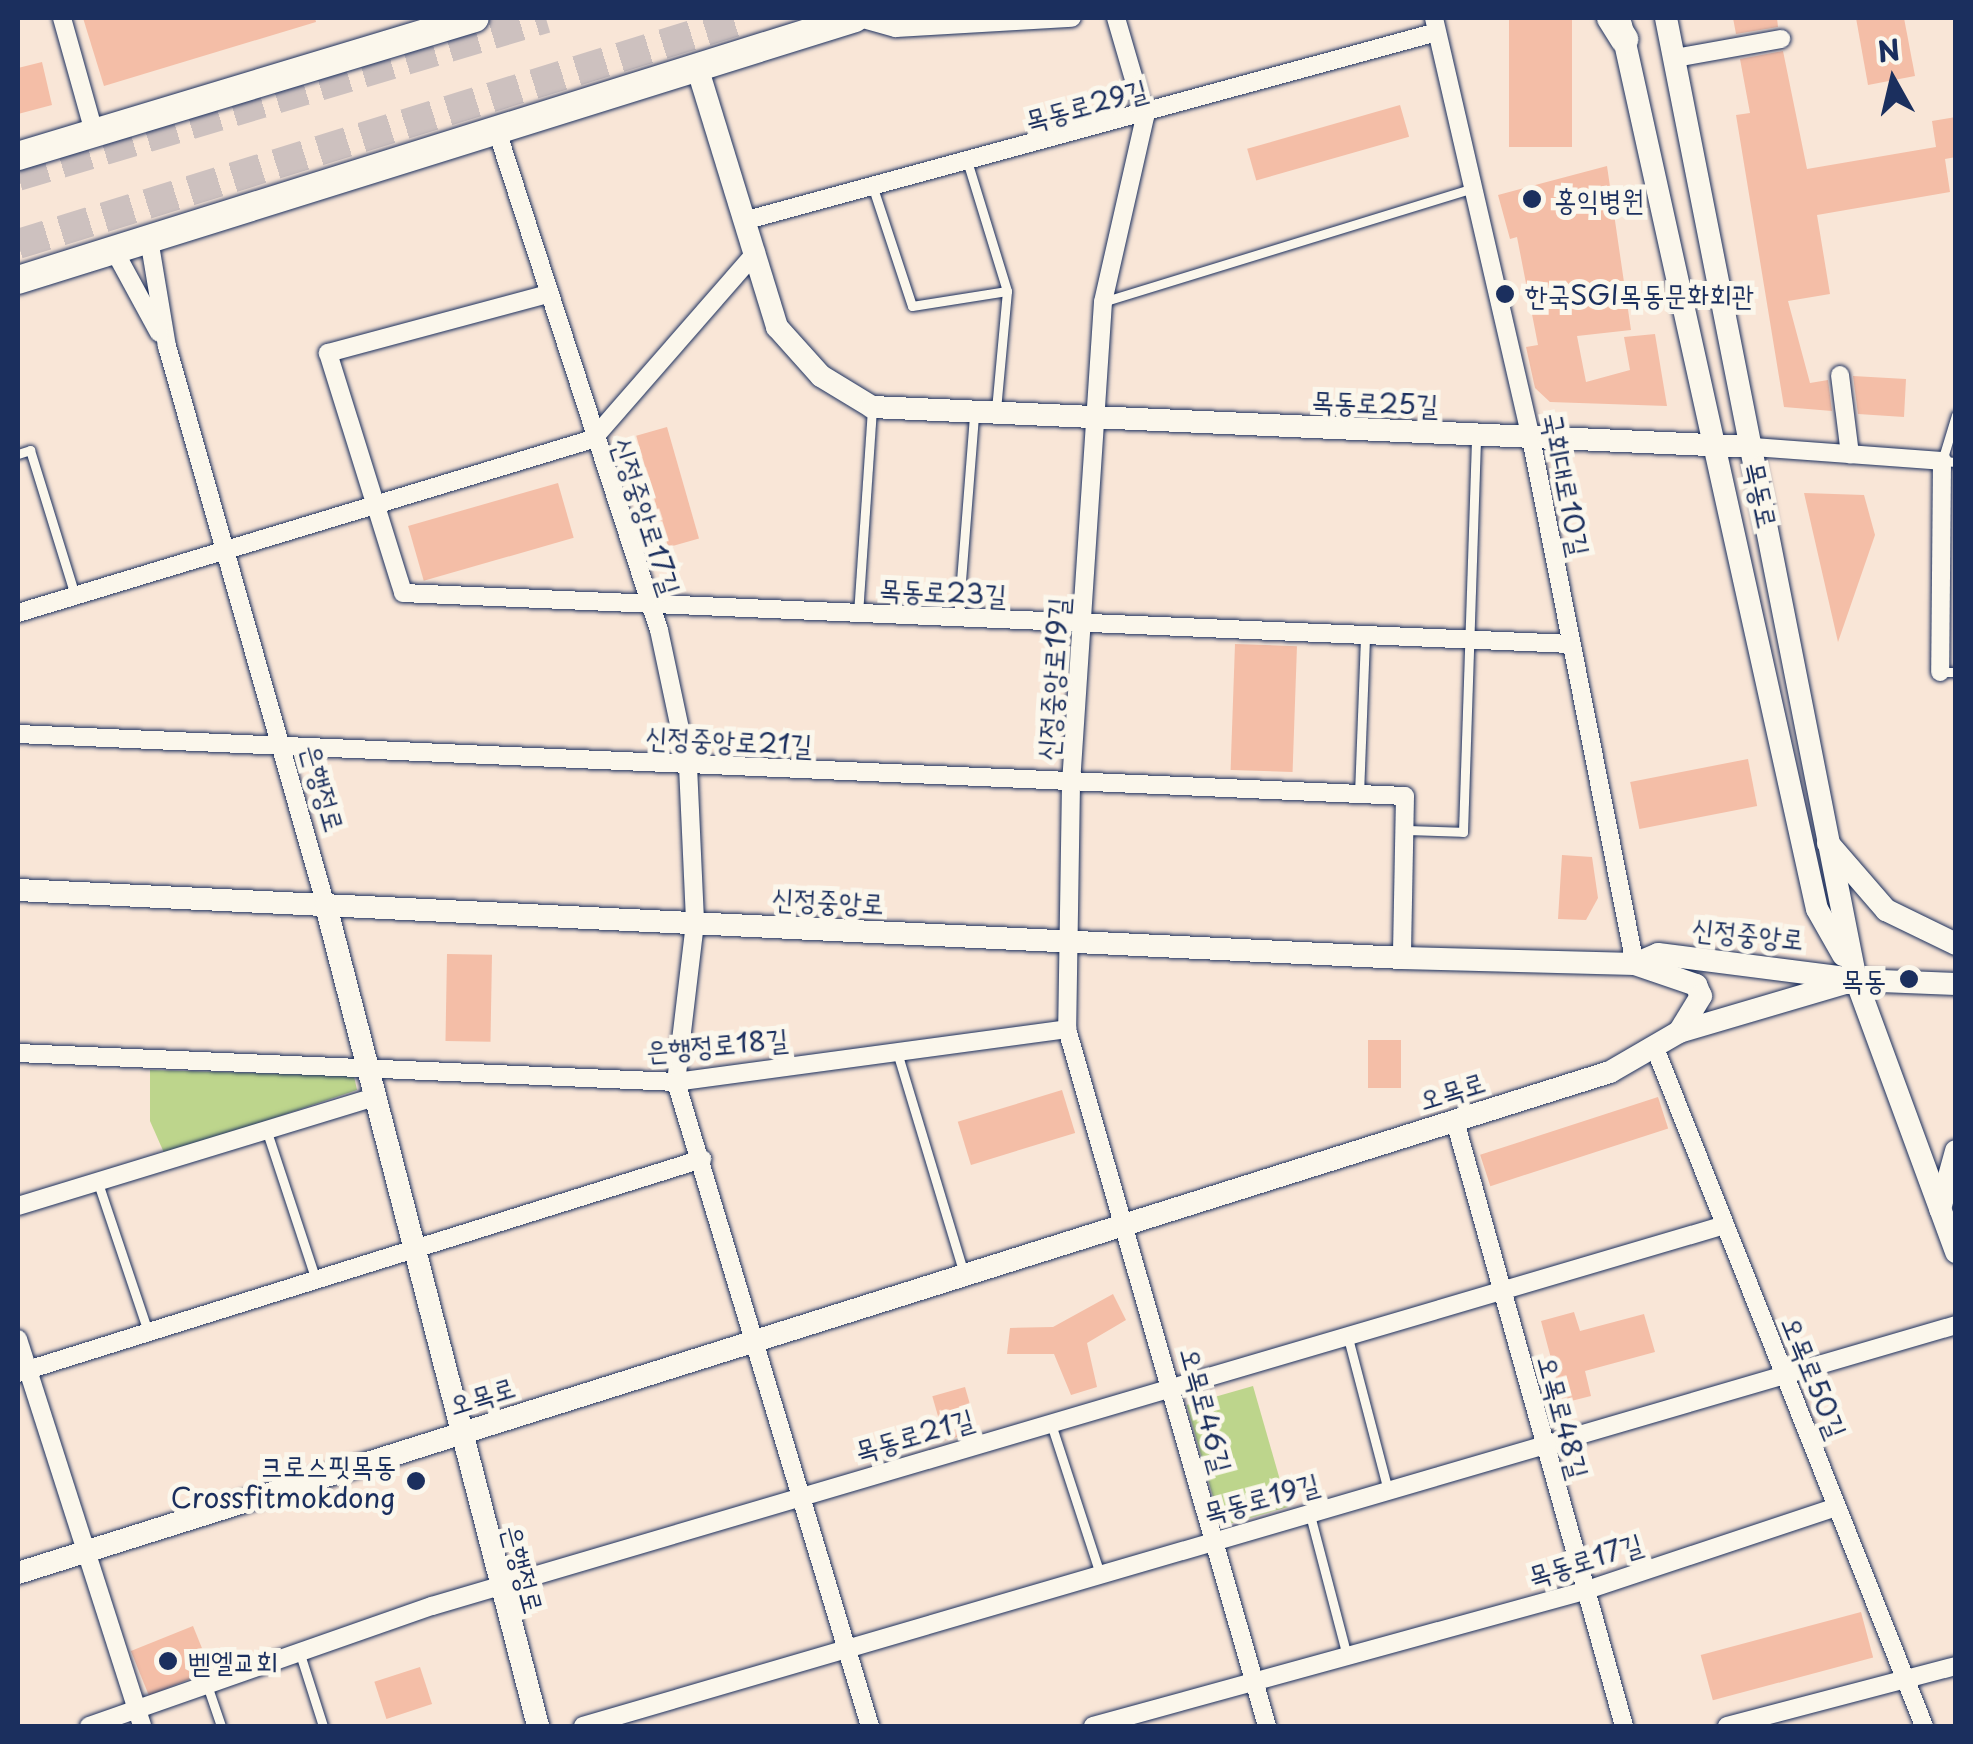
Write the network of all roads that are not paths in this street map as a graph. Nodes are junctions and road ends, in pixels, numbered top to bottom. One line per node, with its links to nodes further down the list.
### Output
1 (62, 18): 14 (street)
2 (475, 18): 14 (main road)
3 (799, 18): 12 (main road)
4 (858, 18): 5 (street); 12 (main road)
5 (1072, 18)
6 (1116, 18): 13 (street)
7 (1666, 18): 11 (main road, 목동로)
8 (1435, 25): 13 (street, 목동로29길); 18 (street, 국회대로10길)
9 (1618, 25): 37 (main road, 목동로)
10 (1780, 39): 11 (street)
11 (1675, 58): 38 (main road, 목동로)
12 (704, 68): 15 (main road); 20 (main road, 목동로25길)
13 (1145, 117): 17 (street, 목동로29길); 27 (street, 신정중앙로19길)
14 (94, 132): 16 (main road)
15 (498, 134): 21 (main road); 26 (street, 신정중앙로17길)
16 (18, 156)
17 (968, 164): 19 (street, 목동로29길); 25 (lane)
18 (1474, 187): 27 (lane); 35 (street, 국회대로10길)
19 (873, 188): 20 (street, 목동로29길); 25 (lane)
20 (747, 220): 23 (main road, 목동로25길)
21 (150, 238): 22 (main road); 28 (street, 은행정로)
22 (114, 250): 24 (main road); 28 (street, 은행정로)
23 (756, 252): 30 (main road, 목동로25길); 36 (street)
24 (18, 280)
25 (1006, 291): 32 (lane)
26 (548, 294): 36 (street, 신정중앙로17길); 42 (street)
27 (1103, 302): 33 (street, 신정중앙로19길)
28 (166, 346): 43 (street, 은행정로)
29 (1840, 375): 40 (street)
30 (872, 407): 32 (main road, 목동로25길); 48 (lane)
31 (1956, 415): 41 (lane)
32 (985, 417): 33 (main road, 목동로25길); 49 (lane)
33 (1096, 422): 34 (main road, 목동로25길); 50 (street, 신정중앙로19길)
34 (1476, 436): 35 (main road, 목동로25길); 52 (lane)
35 (1531, 438): 37 (main road, 목동로25길); 53 (street, 국회대로10길)
36 (594, 440): 42 (street); 45 (street, 신정중앙로17길)
37 (1721, 446): 38 (main road, 목동로25길); 69 (main road, 목동로)
38 (1752, 447): 40 (street); 61 (main road, 목동로)
39 (18, 454): 44 (lane)
40 (1850, 454): 41 (street)
41 (1949, 461): 46 (street)
42 (376, 507): 43 (street); 45 (street, 목동로23길)
43 (226, 557): 44 (street); 56 (street, 은행정로)
44 (76, 597): 47 (street)
45 (643, 602): 48 (street, 목동로23길); 57 (street, 신정중앙로17길)
46 (1948, 605): 54 (street)
47 (18, 613)
48 (858, 614): 49 (street, 목동로23길)
49 (958, 620): 50 (street, 목동로23길)
50 (1084, 626): 51 (street, 목동로23길); 58 (street, 신정중앙로19길)
51 (1365, 637): 52 (street, 목동로23길); 59 (lane)
52 (1470, 641): 53 (street, 목동로23길); 60 (lane)
53 (1571, 644): 68 (street, 국회대로10길)
54 (1948, 672)
55 (18, 734): 56 (street, 신정중앙로21길)
56 (280, 745): 57 (street, 신정중앙로21길); 63 (street, 은행정로)
57 (688, 766): 58 (street, 신정중앙로21길); 64 (street, 신정중앙로17길)
58 (1072, 784): 59 (street, 신정중앙로21길); 65 (street, 신정중앙로19길)
59 (1358, 794): 60 (street, 신정중앙로21길)
60 (1404, 830): 67 (street, 신정중앙로21길)
61 (1824, 838): 66 (main road); 69 (main road, 목동로)
62 (18, 890): 63 (main road, 신정중앙로)
63 (326, 906): 64 (main road, 신정중앙로); 76 (main road, 은행정로)
64 (694, 923): 65 (main road, 신정중앙로); 77 (street, 신정중앙로17길)
65 (1071, 942): 67 (main road, 신정중앙로); 71 (street, 신정중앙로19길)
66 (1956, 944)
67 (1402, 958): 68 (main road, 신정중앙로)
68 (1635, 964): 69 (main road, 신정중앙로); 72 (main road, 신정중앙로)
69 (1856, 980): 70 (main road, 오목로); 72 (main road, 오목로); 85 (main road, 목동로)
70 (1956, 984)
71 (1067, 1029): 75 (street, 은행정로18길); 86 (street, 오목로46길)
72 (1679, 1032): 73 (main road, 오목로)
73 (1654, 1048): 79 (main road, 오목로); 87 (street, 오목로50길)
74 (18, 1052): 76 (street, 은행정로18길)
75 (897, 1052): 77 (street, 은행정로18길); 90 (lane)
76 (370, 1064): 77 (street, 은행정로18길); 78 (main road, 은행정로)
77 (676, 1082): 82 (street)
78 (374, 1097): 80 (street); 88 (main road, 은행정로)
79 (1454, 1121): 86 (main road, 오목로); 92 (street, 오목로48길)
80 (266, 1129): 83 (street); 91 (lane)
81 (1956, 1151): 85 (main road)
82 (702, 1160): 88 (street); 97 (street)
83 (98, 1184): 84 (street); 94 (lane)
84 (18, 1206)
85 (1940, 1209): 89 (main road, 목동로)
86 (1128, 1223): 90 (main road, 오목로); 100 (street, 오목로46길)
87 (1725, 1224): 92 (street, 목동로21길); 99 (street, 오목로50길)
88 (413, 1250): 91 (street); 102 (main road, 은행정로)
89 (1956, 1252)
90 (964, 1275): 97 (main road, 오목로)
91 (316, 1280): 94 (street)
92 (1501, 1294): 95 (street, 목동로21길); 103 (street, 오목로48길)
93 (1956, 1325): 99 (street, 목동로19길)
94 (148, 1332): 98 (street)
95 (1348, 1338): 100 (street, 목동로21길); 104 (lane)
96 (18, 1339): 98 (street)
97 (760, 1339): 102 (main road, 오목로); 105 (street)
98 (23, 1371): 109 (street)
99 (1786, 1377): 103 (street, 목동로19길); 106 (street, 오목로50길)
100 (1172, 1390): 101 (street, 목동로21길); 108 (street, 오목로46길)
101 (1051, 1424): 105 (street, 목동로21길); 110 (lane)
102 (461, 1434): 109 (main road, 오목로); 112 (main road, 은행정로)
103 (1543, 1448): 104 (street, 목동로19길); 113 (street, 오목로48길)
104 (1388, 1491): 107 (street, 목동로19길)
105 (801, 1494): 112 (street, 목동로21길); 114 (street)
106 (1836, 1507): 113 (street, 목동로17길); 119 (street, 오목로50길)
107 (1310, 1512): 108 (street, 목동로19길); 116 (lane)
108 (1213, 1539): 110 (street, 목동로19길); 118 (street, 오목로46길)
109 (88, 1550): 111 (main road, 오목로); 121 (street)
110 (1099, 1571): 114 (street, 목동로19길)
111 (18, 1573)
112 (496, 1587): 115 (street, 목동로21길); 126 (main road, 은행정로)
113 (1584, 1591): 116 (street, 목동로17길); 131 (street, 오목로48길)
114 (846, 1647): 127 (street, 목동로19길); 128 (street)
115 (299, 1651): 120 (street, 목동로21길); 125 (lane)
116 (1346, 1652): 118 (street, 목동로17길)
117 (1956, 1666): 119 (street)
118 (1252, 1677): 129 (street, 목동로17길); 130 (street, 오목로46길)
119 (1905, 1680): 132 (street); 133 (street, 오목로50길)
120 (206, 1682): 121 (street, 목동로21길); 124 (lane)
121 (136, 1708): 122 (street, 목동로21길); 123 (street)
122 (89, 1726)
123 (142, 1726)
124 (221, 1726)
125 (324, 1726)
126 (538, 1726)
127 (582, 1726)
128 (870, 1726)
129 (1093, 1726)
130 (1267, 1726)
131 (1624, 1726)
132 (1727, 1726)
133 (1924, 1726)

